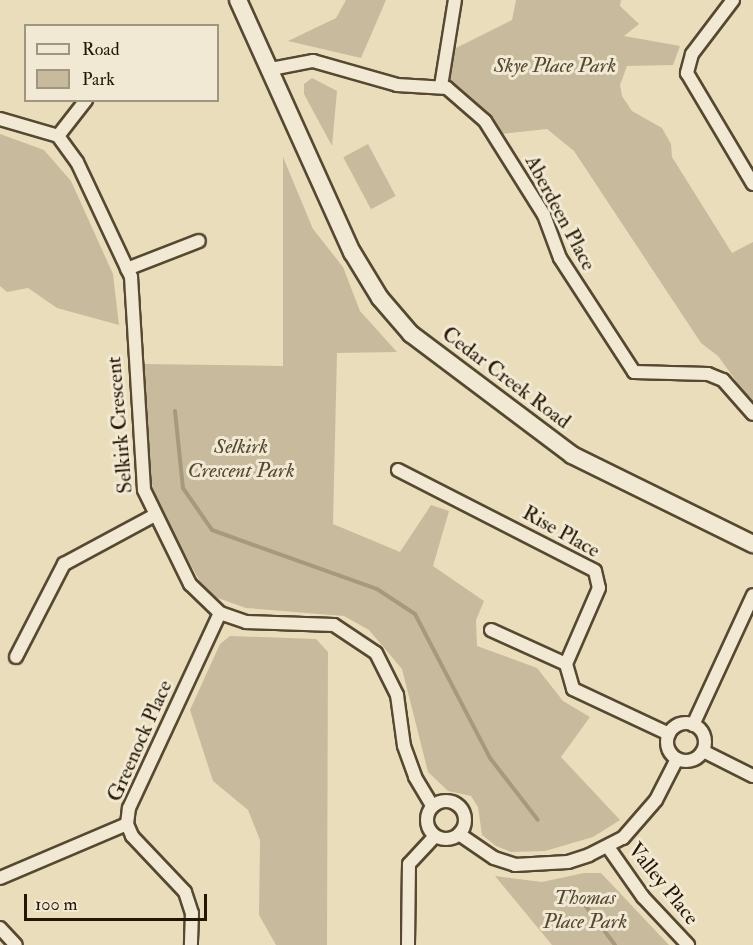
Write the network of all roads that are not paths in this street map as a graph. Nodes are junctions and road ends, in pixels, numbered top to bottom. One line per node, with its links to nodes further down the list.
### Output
1 (238, 0): 4 (street, Cedar Creek Road)
2 (455, 0): 5 (street)
3 (733, 0): 9 (street)
4 (272, 69): 5 (street); 15 (street, Cedar Creek Road)
5 (441, 86): 12 (street, Aberdeen Place)
6 (84, 102): 8 (street)
7 (0, 119): 8 (street)
8 (57, 136): 11 (street, Selkirk Crescent)
9 (753, 184)
10 (199, 241): 11 (street)
11 (127, 269): 14 (street, Selkirk Crescent)
12 (753, 414)
13 (398, 470): 20 (street, Rise Place)
14 (153, 516): 17 (street, Selkirk Crescent); 19 (street)
15 (753, 543)
16 (753, 595): 21 (street)
17 (220, 613): 26 (street, Selkirk Crescent); 27 (street, Greenock Place)
18 (491, 630): 20 (street)
19 (16, 657)
20 (566, 664): 22 (street)
21 (693, 725): 22 (street); 23 (street)
22 (669, 734): 24 (street)
23 (703, 751): 24 (street); 25 (street)
24 (677, 759): 30 (street)
25 (753, 776)
26 (432, 805): 28 (street); 29 (street)
27 (128, 824): 31 (street, Greenock Place); 34 (street)
28 (459, 834): 29 (street); 30 (street)
29 (435, 836): 35 (street)
30 (608, 847): 36 (street, Valley Place)
31 (0, 878)
32 (0, 928): 33 (street)
33 (16, 945)
34 (191, 945)
35 (408, 945)
36 (688, 945)

